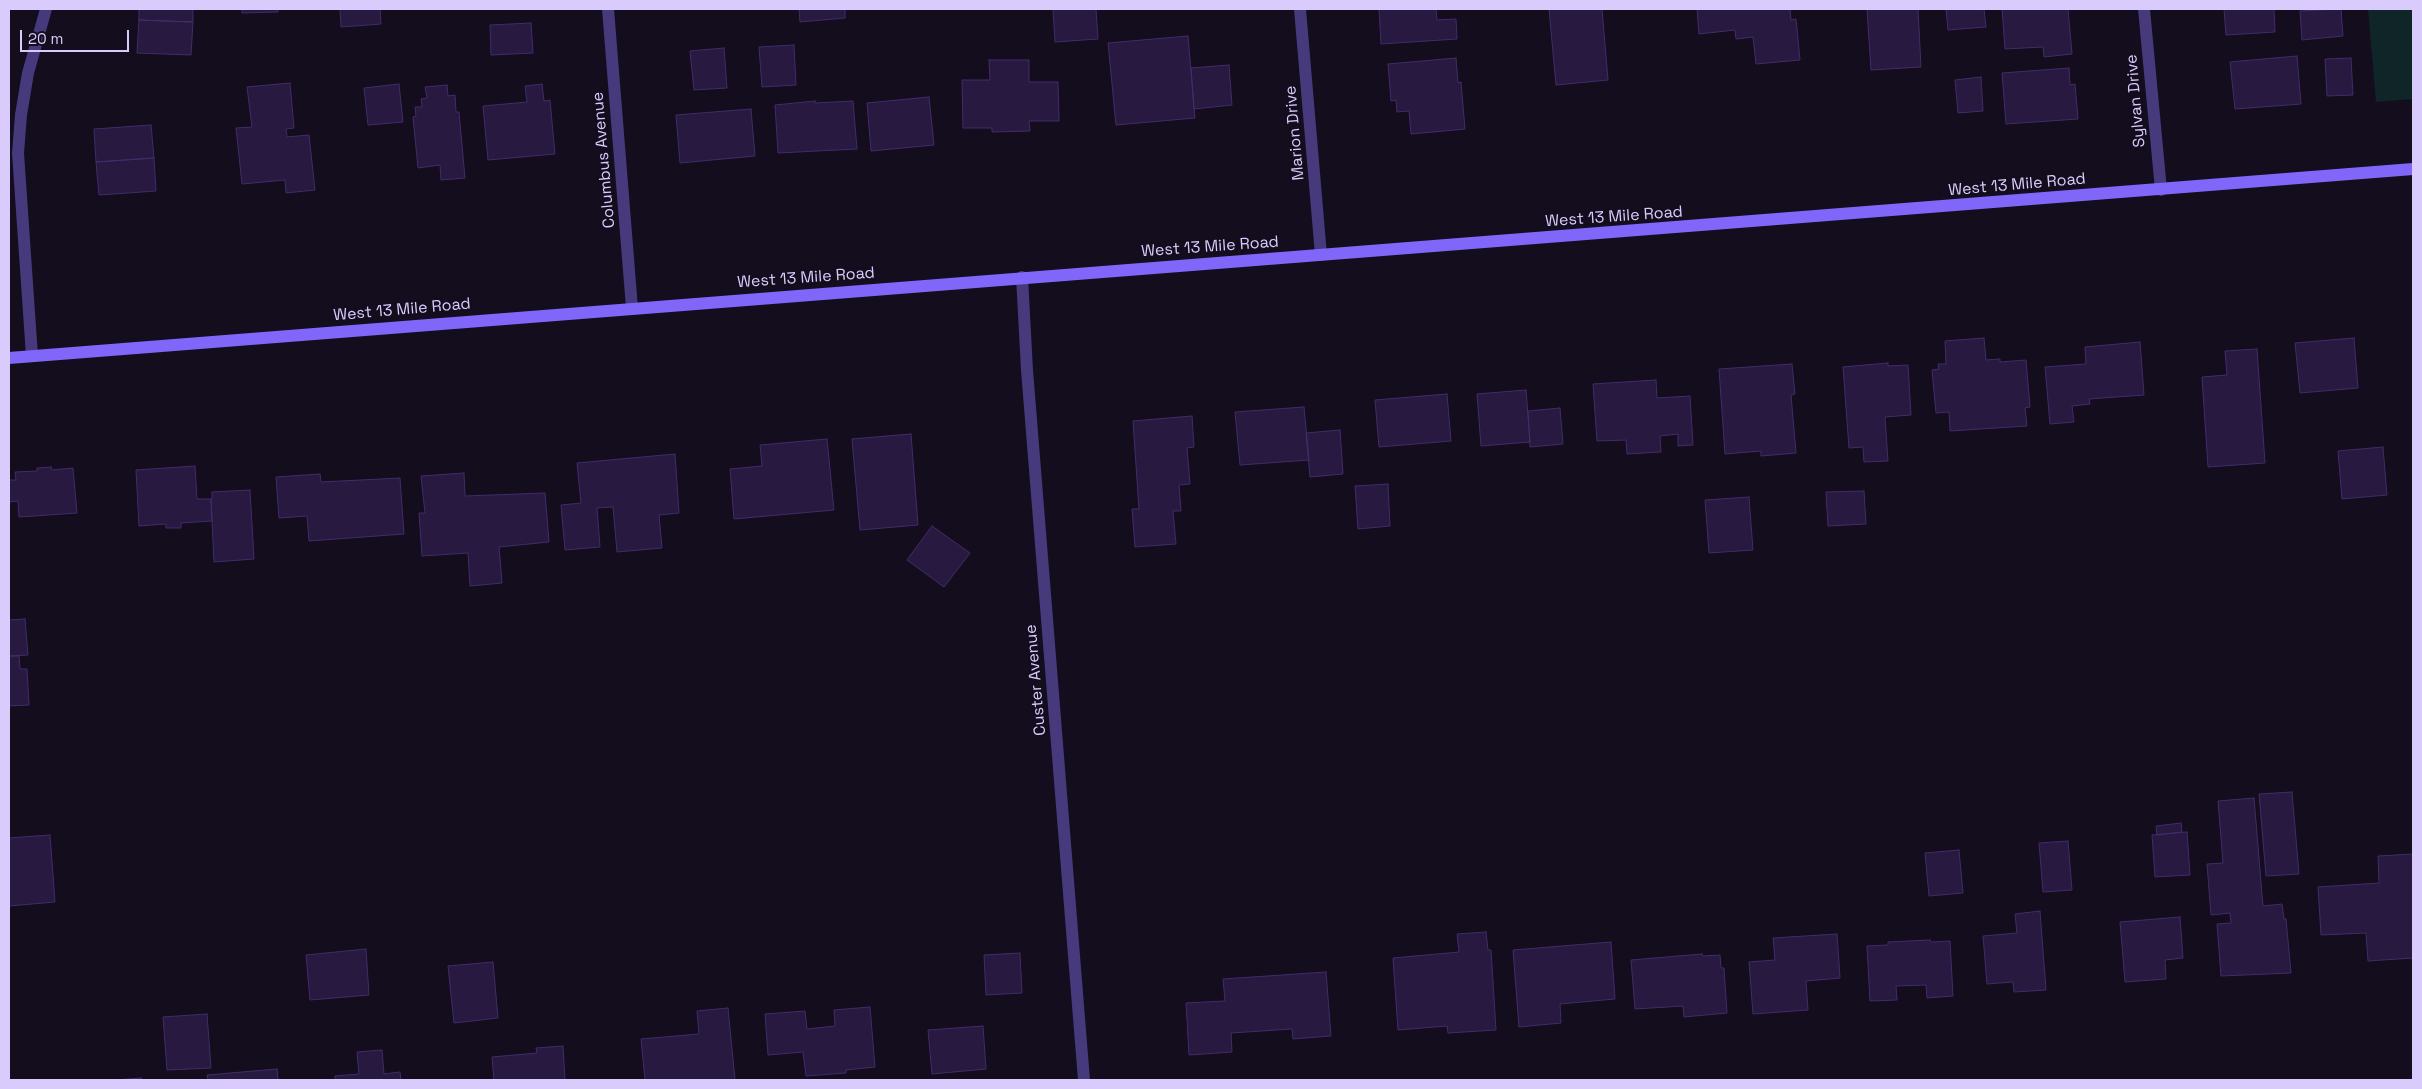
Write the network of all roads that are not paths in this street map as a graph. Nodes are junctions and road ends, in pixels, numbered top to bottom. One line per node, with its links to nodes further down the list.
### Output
1 (46, 9): 10 (street)
2 (608, 9): 9 (street, Columbus Avenue)
3 (1300, 9): 7 (street, Marion Drive)
4 (2144, 9): 6 (street, Sylvan Drive)
5 (2413, 169): 6 (main road, West 13 Mile Road)
6 (2161, 190): 7 (main road, West 13 Mile Road)
7 (1322, 255): 8 (main road, West 13 Mile Road)
8 (1022, 277): 9 (main road, West 13 Mile Road); 12 (street, Custer Avenue)
9 (632, 308): 10 (main road, West 13 Mile Road)
10 (32, 356): 11 (main road, West 13 Mile Road)
11 (9, 358)
12 (1084, 1080)

